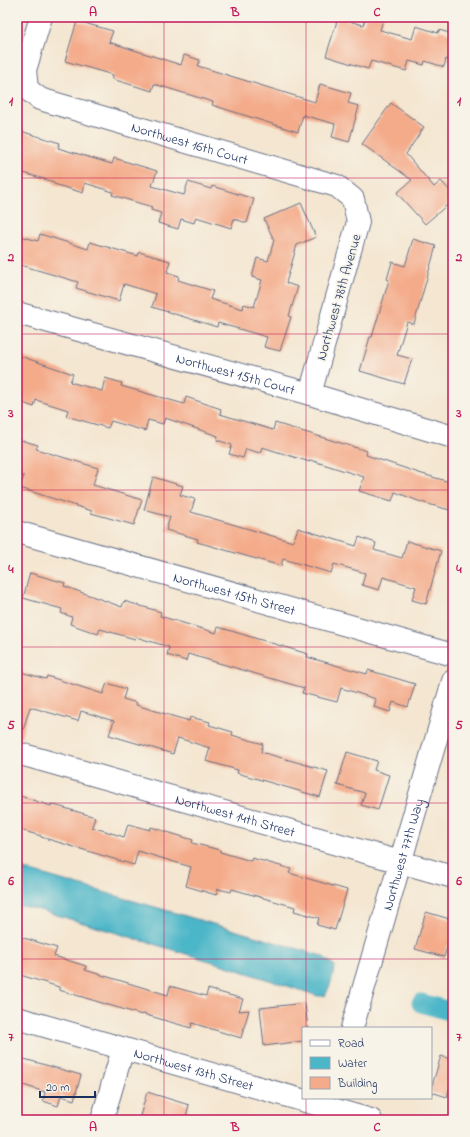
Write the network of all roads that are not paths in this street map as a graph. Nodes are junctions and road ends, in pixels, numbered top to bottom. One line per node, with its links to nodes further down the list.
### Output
1 (41, 17): 2 (street, Northwest 16th Court)
2 (353, 199): 4 (street, Northwest 78th Avenue)
3 (17, 313): 4 (street, Northwest 15th Court)
4 (310, 394): 5 (street, Northwest 15th Court)
5 (453, 437)
6 (17, 532): 7 (street, Northwest 15th Street)
7 (453, 655)
8 (453, 681): 10 (street, Northwest 77th Way)
9 (17, 752): 10 (street, Northwest 14th Street)
10 (401, 862): 11 (street, Northwest 14th Street); 13 (street, Northwest 77th Way)
11 (453, 877)
12 (17, 1018): 14 (street, Northwest 13th Street)
13 (352, 1027)
14 (123, 1049): 15 (street, Northwest 13th Street); 16 (street)
15 (329, 1109): 17 (street, Northwest 13th Street)
16 (102, 1120)
17 (371, 1120)

